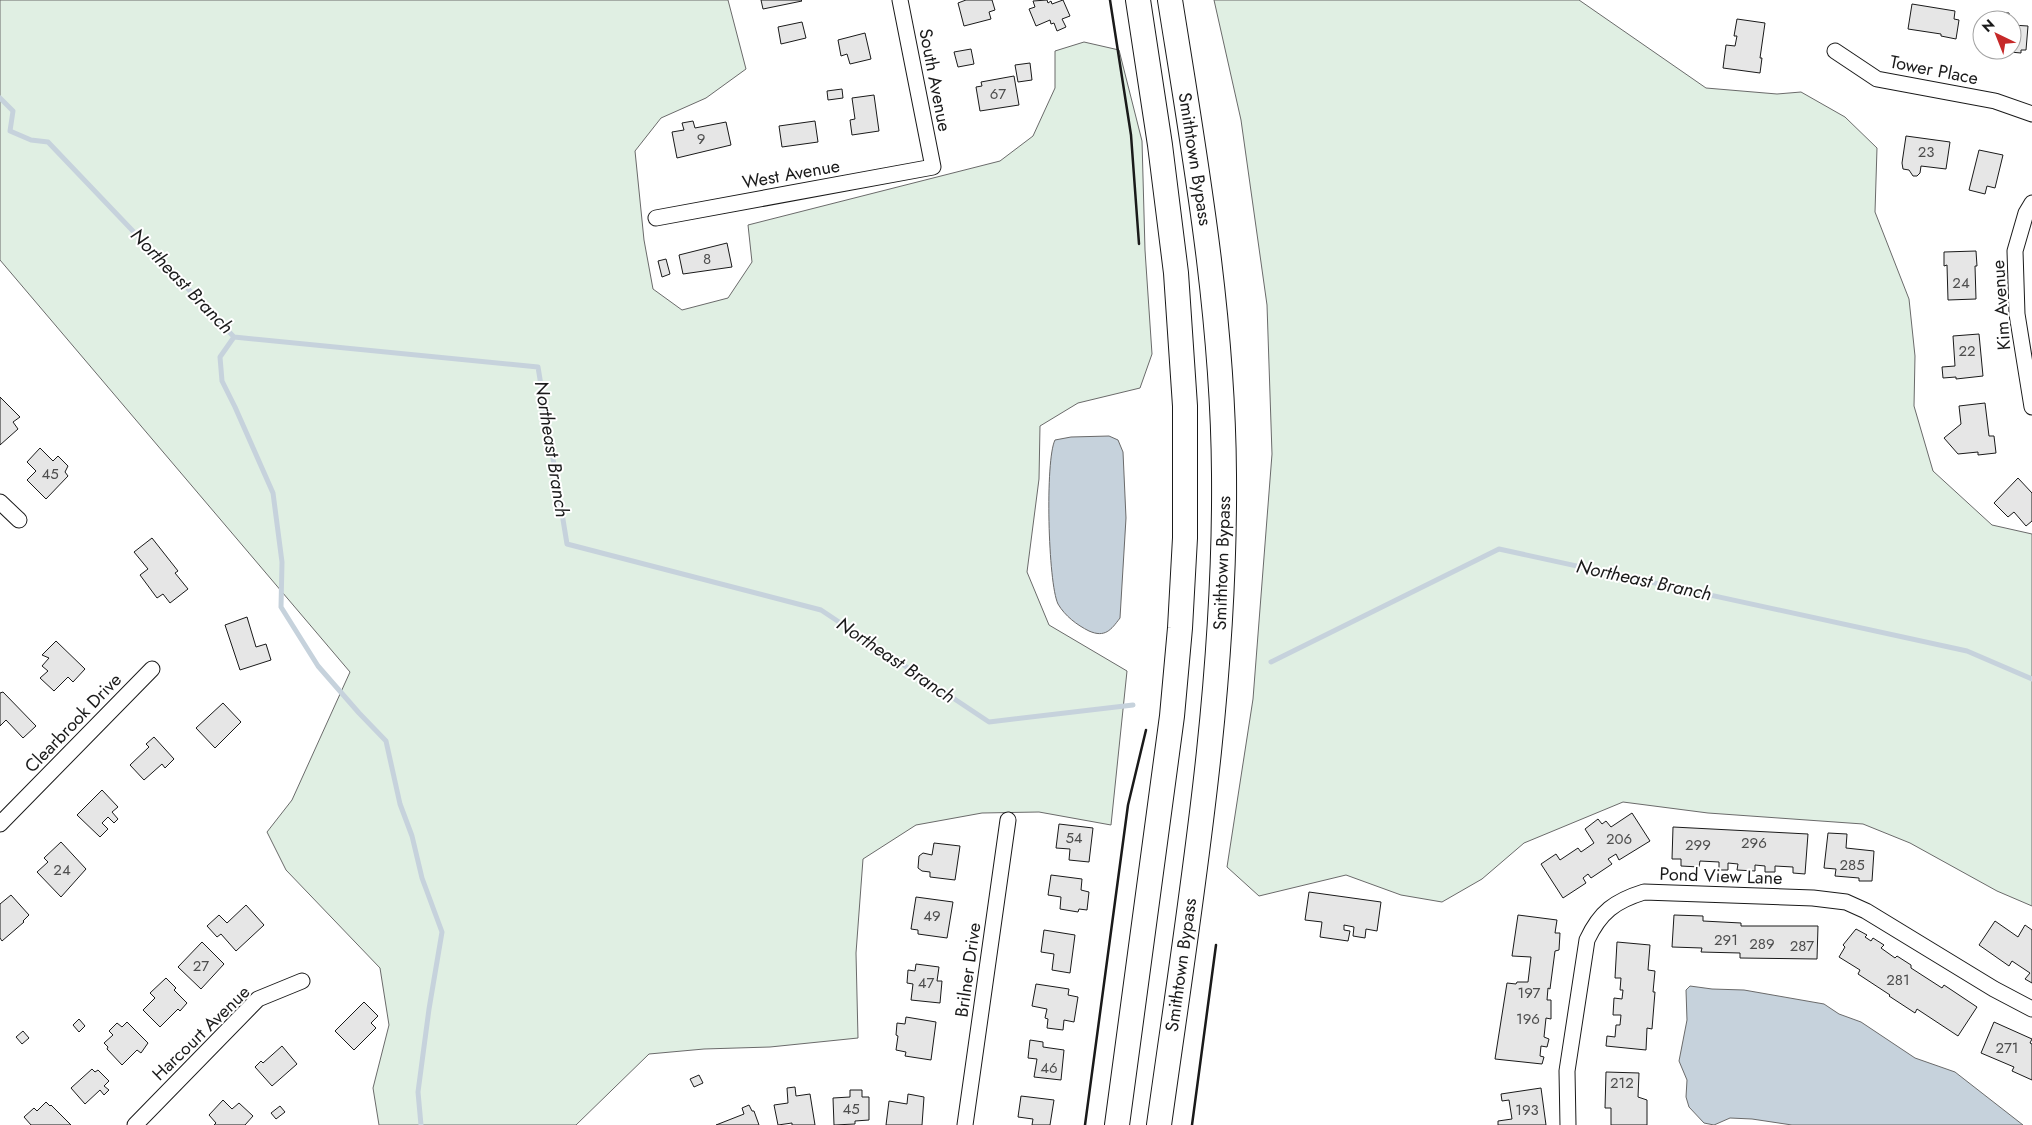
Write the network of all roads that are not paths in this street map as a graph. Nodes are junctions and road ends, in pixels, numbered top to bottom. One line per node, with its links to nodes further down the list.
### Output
1 (900, 0): 6 (street, South Avenue)
2 (1138, 0): 19 (highway, Smithtown Bypass)
3 (1170, 0): 20 (highway, Smithtown Bypass)
4 (1835, 51): 5 (street, Tower Place)
5 (2032, 114)
6 (933, 167): 8 (street, West Avenue)
7 (2032, 203): 9 (street, Kim Avenue)
8 (656, 218)
9 (2032, 407)
10 (0, 502): 11 (street)
11 (19, 520)
12 (152, 669): 14 (street, Clearbrook Drive)
13 (1008, 820): 18 (street, Brilner Drive)
14 (0, 824)
15 (302, 982): 17 (street, Harcourt Avenue)
16 (2032, 1009): 21 (street, Pond View Lane)
17 (138, 1124)
18 (965, 1125)
19 (1117, 1125)
20 (1159, 1125)
21 (1568, 1125)

